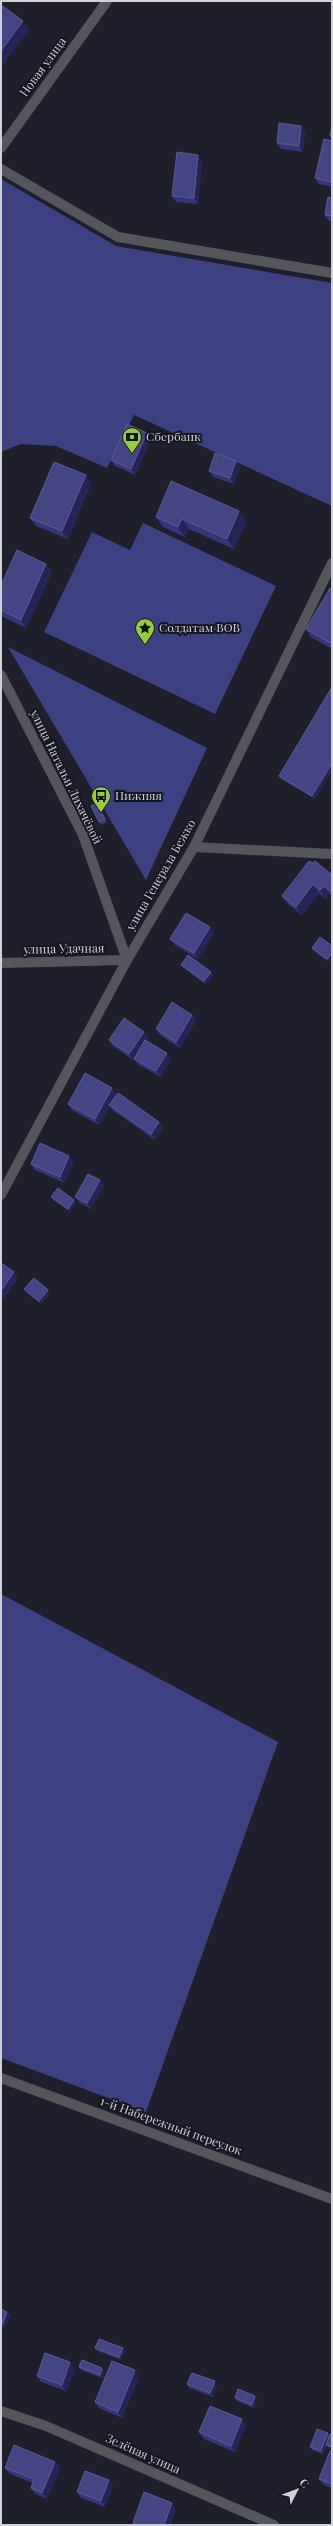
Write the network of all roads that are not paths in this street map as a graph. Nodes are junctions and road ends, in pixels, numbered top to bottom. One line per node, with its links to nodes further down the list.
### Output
1 (107, 1): 2 (street, Новая улица)
2 (1, 148)
3 (1, 169): 4 (street)
4 (332, 273)
5 (332, 563): 7 (street, улица Генерала Бежко)
6 (1, 675): 9 (street, улица Натальи Лихачёвой)
7 (194, 847): 8 (street); 9 (street, улица Генерала Бежко)
8 (332, 854)
9 (127, 960): 10 (street, улица Удачная); 11 (street, улица Генерала Бежко)
10 (1, 963)
11 (1, 1195)
12 (1, 2078): 13 (street, 1-й Набережный переулок)
13 (332, 2199)
14 (1, 2411): 15 (street, Зелёная улица)
15 (274, 2525)

